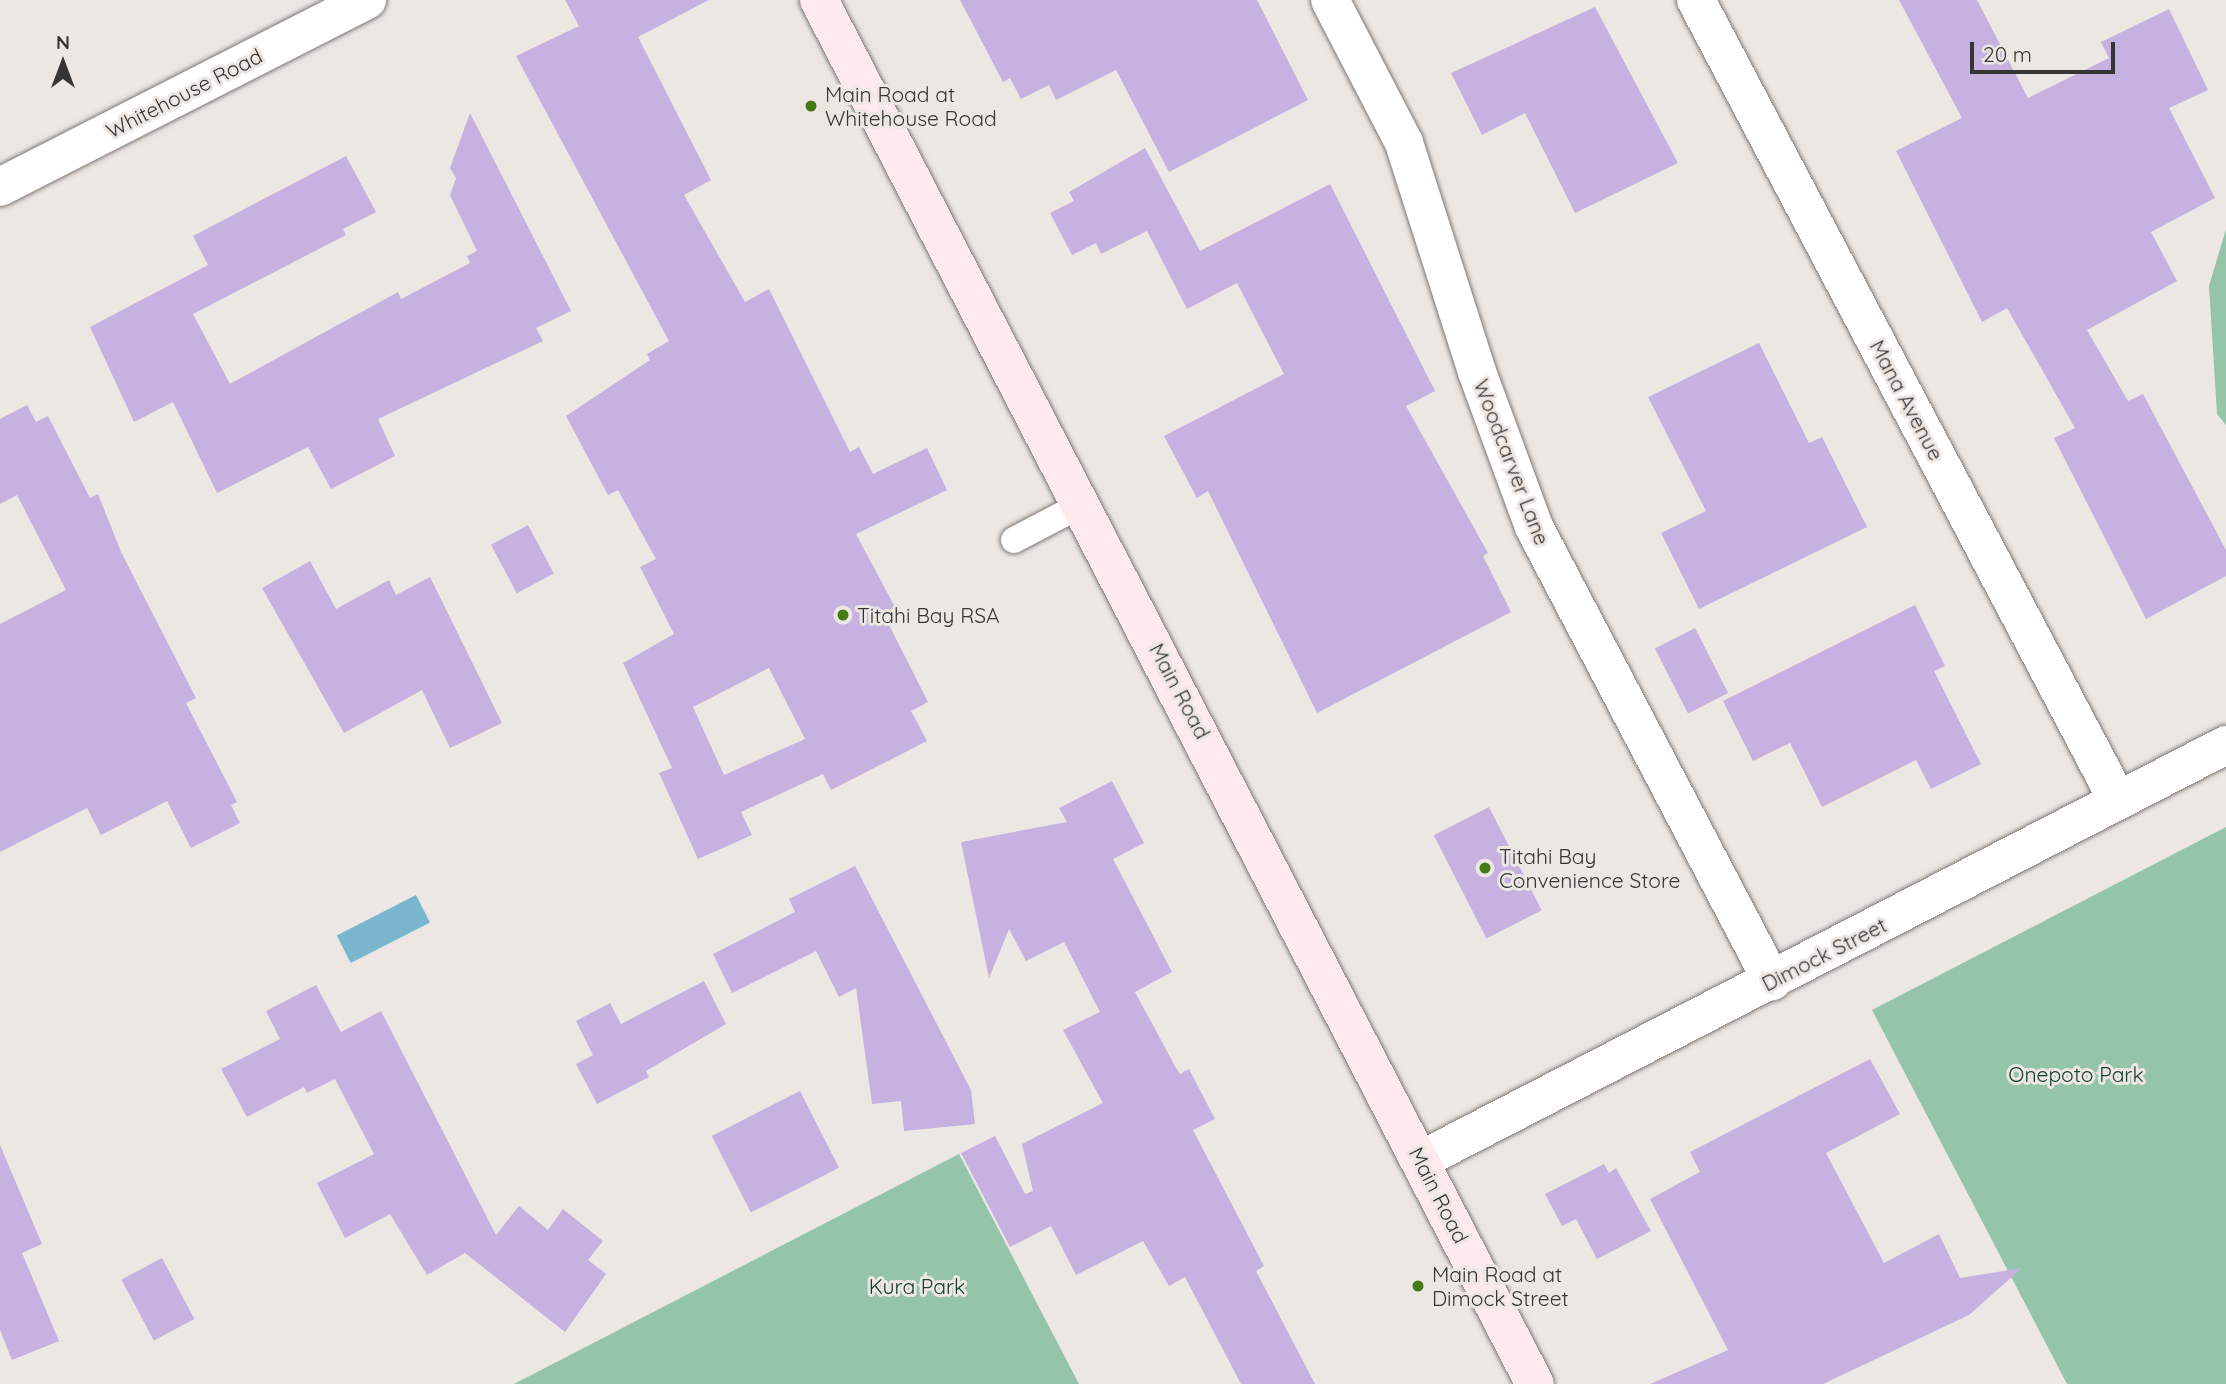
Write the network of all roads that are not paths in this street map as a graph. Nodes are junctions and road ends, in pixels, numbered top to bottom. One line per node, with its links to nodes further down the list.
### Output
1 (367, 0): 5 (street, Whitehouse Road)
2 (819, 0): 6 (main road, Main Road)
3 (1330, 0): 10 (street, Woodcarver Lane)
4 (1696, 0): 9 (street, Mana Avenue)
5 (0, 187)
6 (1083, 504): 7 (lane); 11 (main road, Main Road)
7 (1014, 540)
8 (2226, 745): 9 (street, Dimock Street)
9 (2118, 801): 10 (street, Dimock Street)
10 (1772, 981): 11 (street, Dimock Street)
11 (1421, 1160): 12 (main road, Main Road)
12 (1535, 1384)

